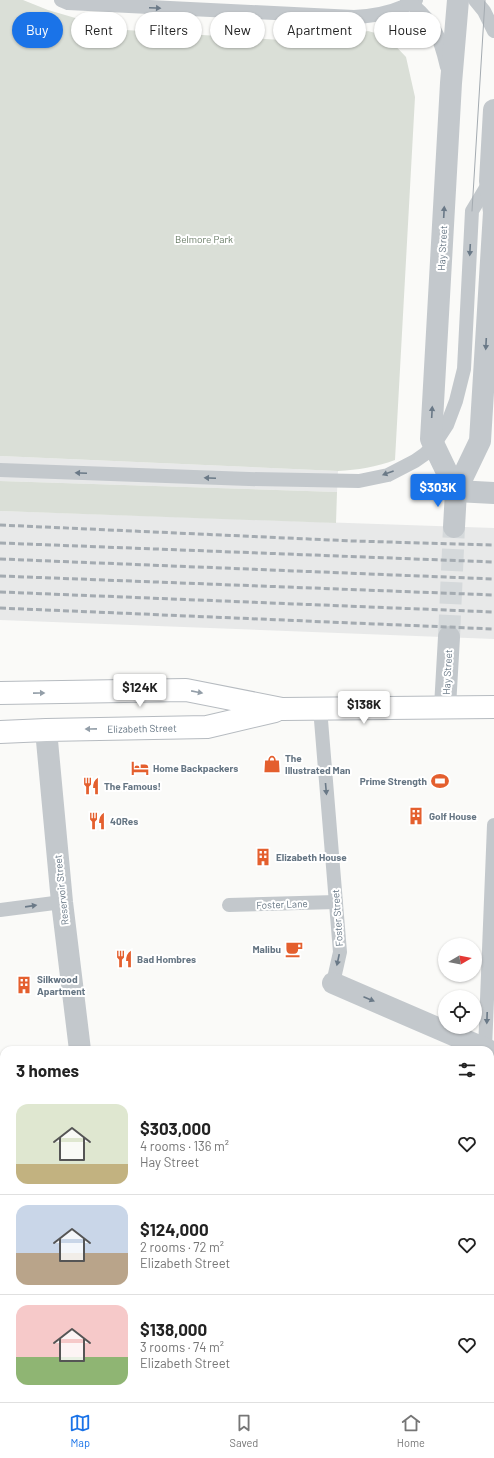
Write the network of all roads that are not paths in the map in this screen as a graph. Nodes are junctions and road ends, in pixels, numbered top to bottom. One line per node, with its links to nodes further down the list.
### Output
1 (61, 0): 4 (lane, one-way to 4)
2 (458, 0): 6 (street, Hay Street)
3 (475, 0): 5 (lane)
4 (411, 1): 6 (lane)
5 (494, 31)
6 (451, 83): 10 (street, Hay Street, one-way to 6)
7 (494, 110): 8 (street, Hay Street)
8 (490, 181): 9 (street, Hay Street); 10 (lane, one-way to 10)
9 (494, 212): 12 (street, Hay Street, one-way to 12)
10 (434, 445): 11 (lane, one-way to 11); 12 (street, Hay Street)
11 (0, 470)
12 (456, 491): 13 (street); 14 (street, Hay Street)
13 (494, 493)
14 (454, 527)
15 (449, 637): 17 (street, Hay Street)
16 (0, 693): 20 (main road, Elizabeth Street, one-way to 20)
17 (446, 707): 18 (main road, Elizabeth Street); 19 (main road, Elizabeth Street)
18 (494, 707)
19 (320, 708): 20 (main road, Elizabeth Street); 25 (lane, Foster Street, one-way to 25)
20 (282, 709): 21 (main road, Elizabeth Street, one-way to 21)
21 (46, 730): 22 (main road, Elizabeth Street); 24 (street, Reservoir Street)
22 (0, 732)
23 (494, 825): 31 (lane, one-way to 31)
24 (62, 902): 27 (lane, one-way to 24); 29 (street, Reservoir Street)
25 (336, 902): 26 (lane, Foster Lane); 28 (lane, Foster Street, one-way to 28)
26 (229, 905)
27 (0, 910)
28 (333, 983): 30 (street, Foster Street, one-way to 30)
29 (80, 1046)
30 (475, 1046)
31 (482, 1046)

